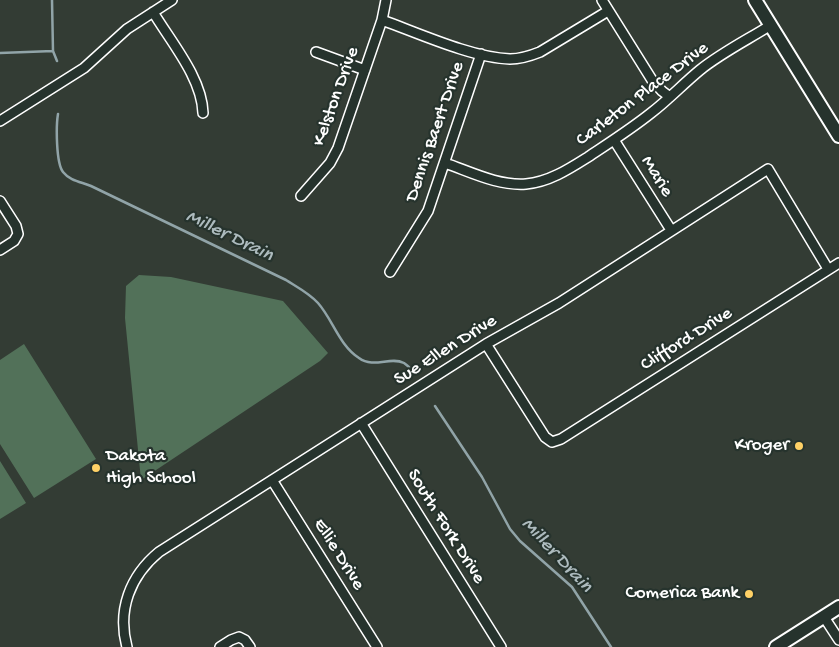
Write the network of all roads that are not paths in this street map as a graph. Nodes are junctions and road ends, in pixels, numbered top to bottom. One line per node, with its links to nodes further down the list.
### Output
1 (172, 0): 6 (street)
2 (386, 0): 7 (street, Kelston Drive)
3 (602, 0): 5 (street)
4 (755, 0): 8 (street)
5 (608, 11): 10 (street); 12 (street)
6 (153, 12): 13 (street); 14 (street)
7 (382, 20): 10 (street); 11 (street, Kelston Drive)
8 (771, 26): 12 (street, Carleton Place Drive); 15 (street)
9 (316, 52): 11 (street)
10 (481, 54): 17 (street, Dennis Baert Drive)
11 (365, 70): 18 (street, Kelston Drive)
12 (670, 97): 16 (street, Carleton Place Drive)
13 (203, 113)
14 (0, 121)
15 (839, 136)
16 (614, 140): 17 (street, Carleton Place Drive); 20 (street, Marie)
17 (445, 163): 24 (street, Dennis Baert Drive)
18 (301, 196)
19 (0, 201): 21 (street)
20 (671, 230): 23 (street, Sue Ellen Drive); 25 (street, Sue Ellen Drive)
21 (0, 250)
22 (839, 262): 23 (street, Clifford Drive)
23 (828, 270): 25 (street, Clifford Drive)
24 (390, 272)
25 (486, 344): 26 (street, Sue Ellen Drive)
26 (361, 423): 27 (street, Sue Ellen Drive); 35 (street, South Fork Drive)
27 (272, 480): 31 (street, Sue Ellen Drive); 34 (street, Ellie Drive)
28 (839, 607): 29 (street)
29 (824, 617): 30 (street); 36 (street)
30 (839, 640)
31 (127, 647)
32 (220, 647): 33 (street)
33 (250, 647)
34 (377, 647)
35 (501, 647)
36 (776, 647)

